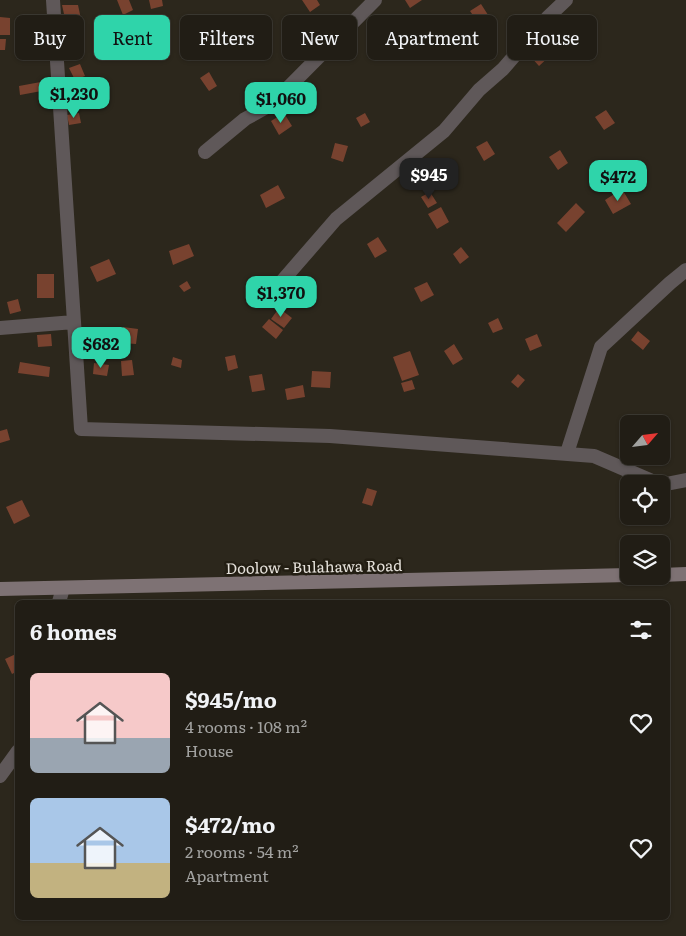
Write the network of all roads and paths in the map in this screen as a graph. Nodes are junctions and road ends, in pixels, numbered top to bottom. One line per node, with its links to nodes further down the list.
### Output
1 (53, 0): 7 (street)
2 (375, 0): 4 (street)
3 (566, 0): 6 (street)
4 (205, 152)
5 (686, 270): 9 (street)
6 (277, 287)
7 (74, 322): 8 (street); 9 (street)
8 (0, 328)
9 (567, 453): 10 (street)
10 (639, 475)
11 (686, 480): 12 (street)
12 (670, 482)
13 (686, 574): 15 (main road)
14 (620, 575): 16 (main road, Doolow - Bulahawa Road)
15 (670, 575)
16 (63, 588): 17 (main road, Doolow - Bulahawa Road); 18 (street)
17 (0, 589)
18 (60, 600)
19 (15, 754): 20 (street)
20 (0, 776)

